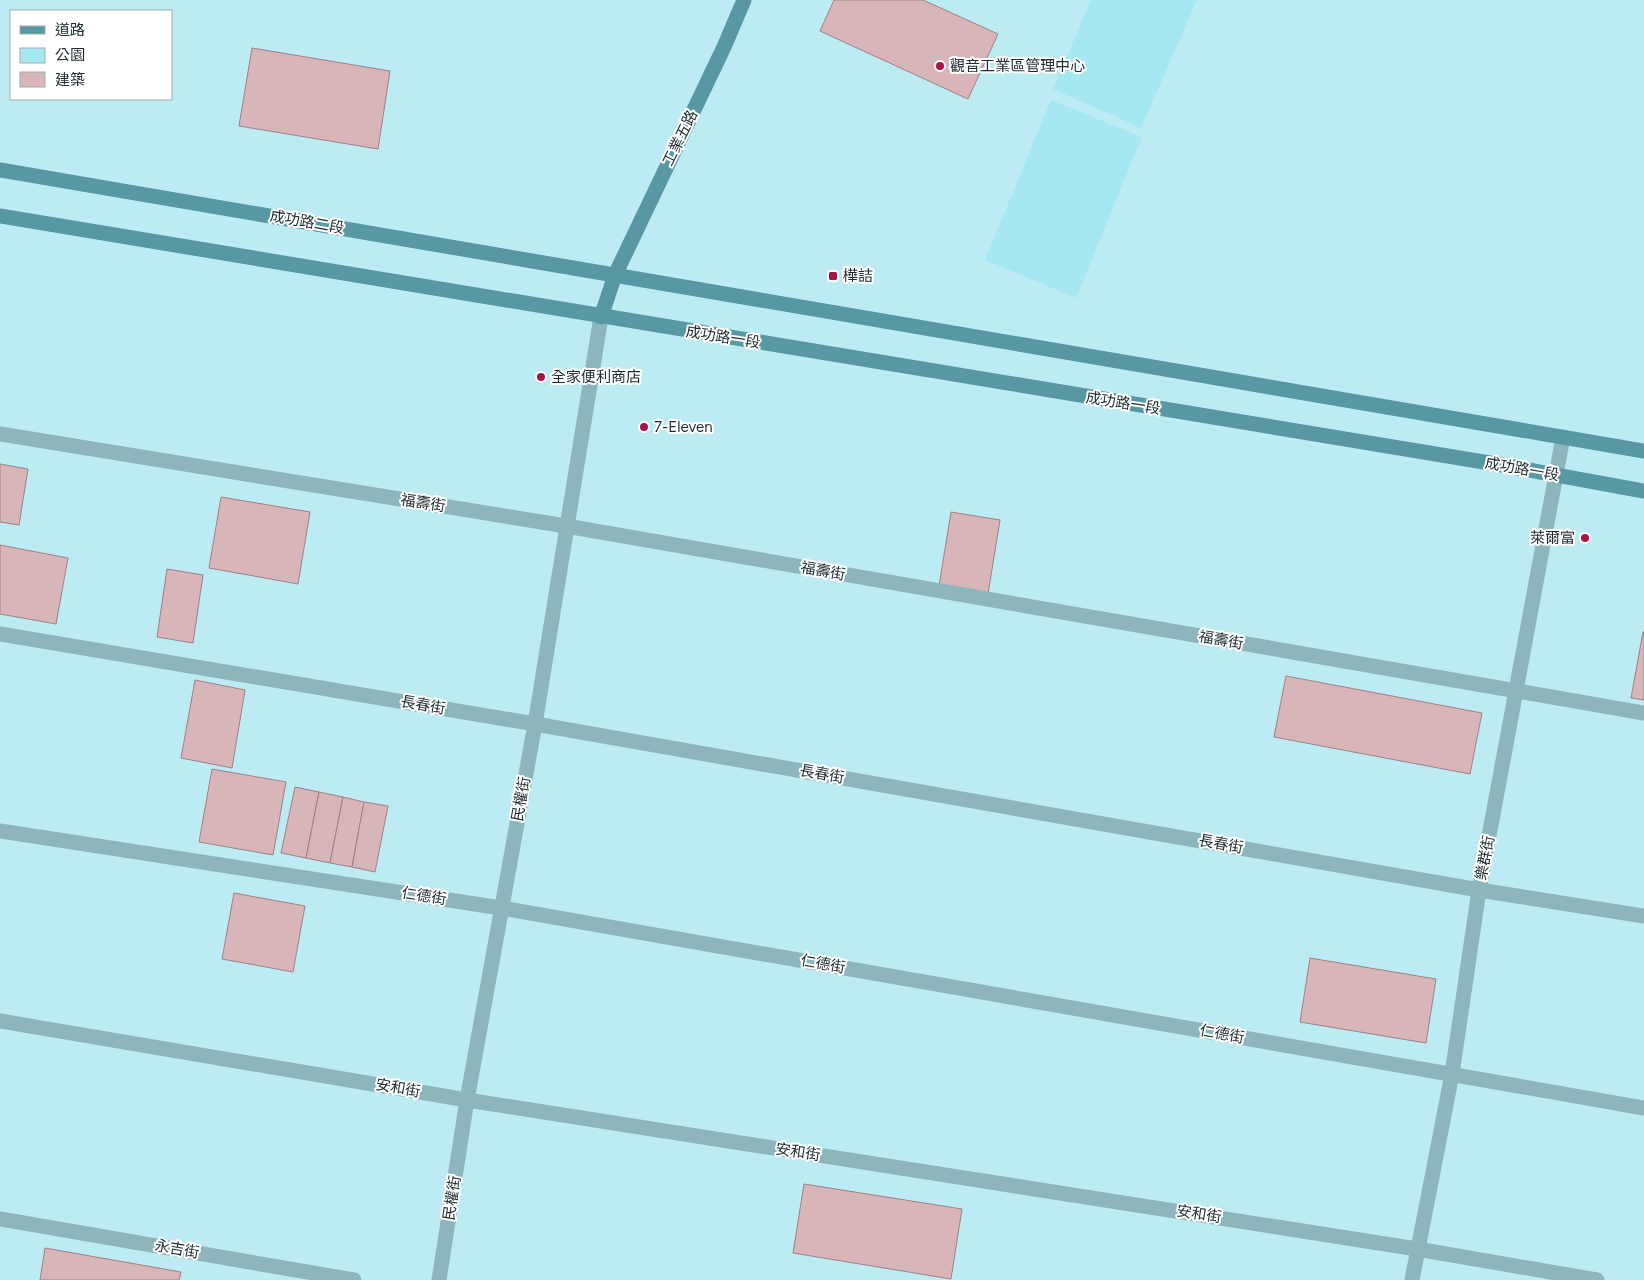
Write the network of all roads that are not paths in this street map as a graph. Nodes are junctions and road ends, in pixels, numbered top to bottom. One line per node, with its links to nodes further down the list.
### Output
1 (744, 0): 4 (street, 工業五路)
2 (0, 170): 4 (street, 成功路二段)
3 (0, 216): 5 (street)
4 (615, 275): 5 (street, 工業五路); 7 (street)
5 (601, 317): 9 (street, 成功路一段); 11 (street, 民權街)
6 (0, 434): 11 (street, 福壽街)
7 (1563, 437): 8 (street); 9 (street, 樂群街)
8 (1644, 450)
9 (1556, 474): 10 (street, 成功路一段); 13 (street, 樂群街)
10 (1644, 491)
11 (566, 526): 13 (street, 福壽街); 15 (street, 民權街)
12 (0, 634): 15 (street, 長春街)
13 (1517, 692): 14 (street, 福壽街); 17 (street, 樂群街)
14 (1644, 713)
15 (535, 724): 17 (street, 長春街); 18 (street, 民權街)
16 (0, 830): 18 (street, 仁德街)
17 (1479, 890): 19 (street, 長春街); 21 (street, 樂群街)
18 (502, 908): 21 (street, 仁德街); 22 (street, 民權街)
19 (1644, 916)
20 (0, 1021): 22 (street, 安和街)
21 (1452, 1074): 23 (street, 仁德街); 25 (street, 樂群街)
22 (467, 1100): 25 (street, 安和街); 27 (street, 民權街)
23 (1644, 1108)
24 (0, 1218): 26 (street, 永吉街)
25 (1417, 1249): 28 (street, 樂群街); 29 (street, 安和街)
26 (354, 1280)
27 (439, 1280)
28 (1412, 1280)
29 (1597, 1280)

